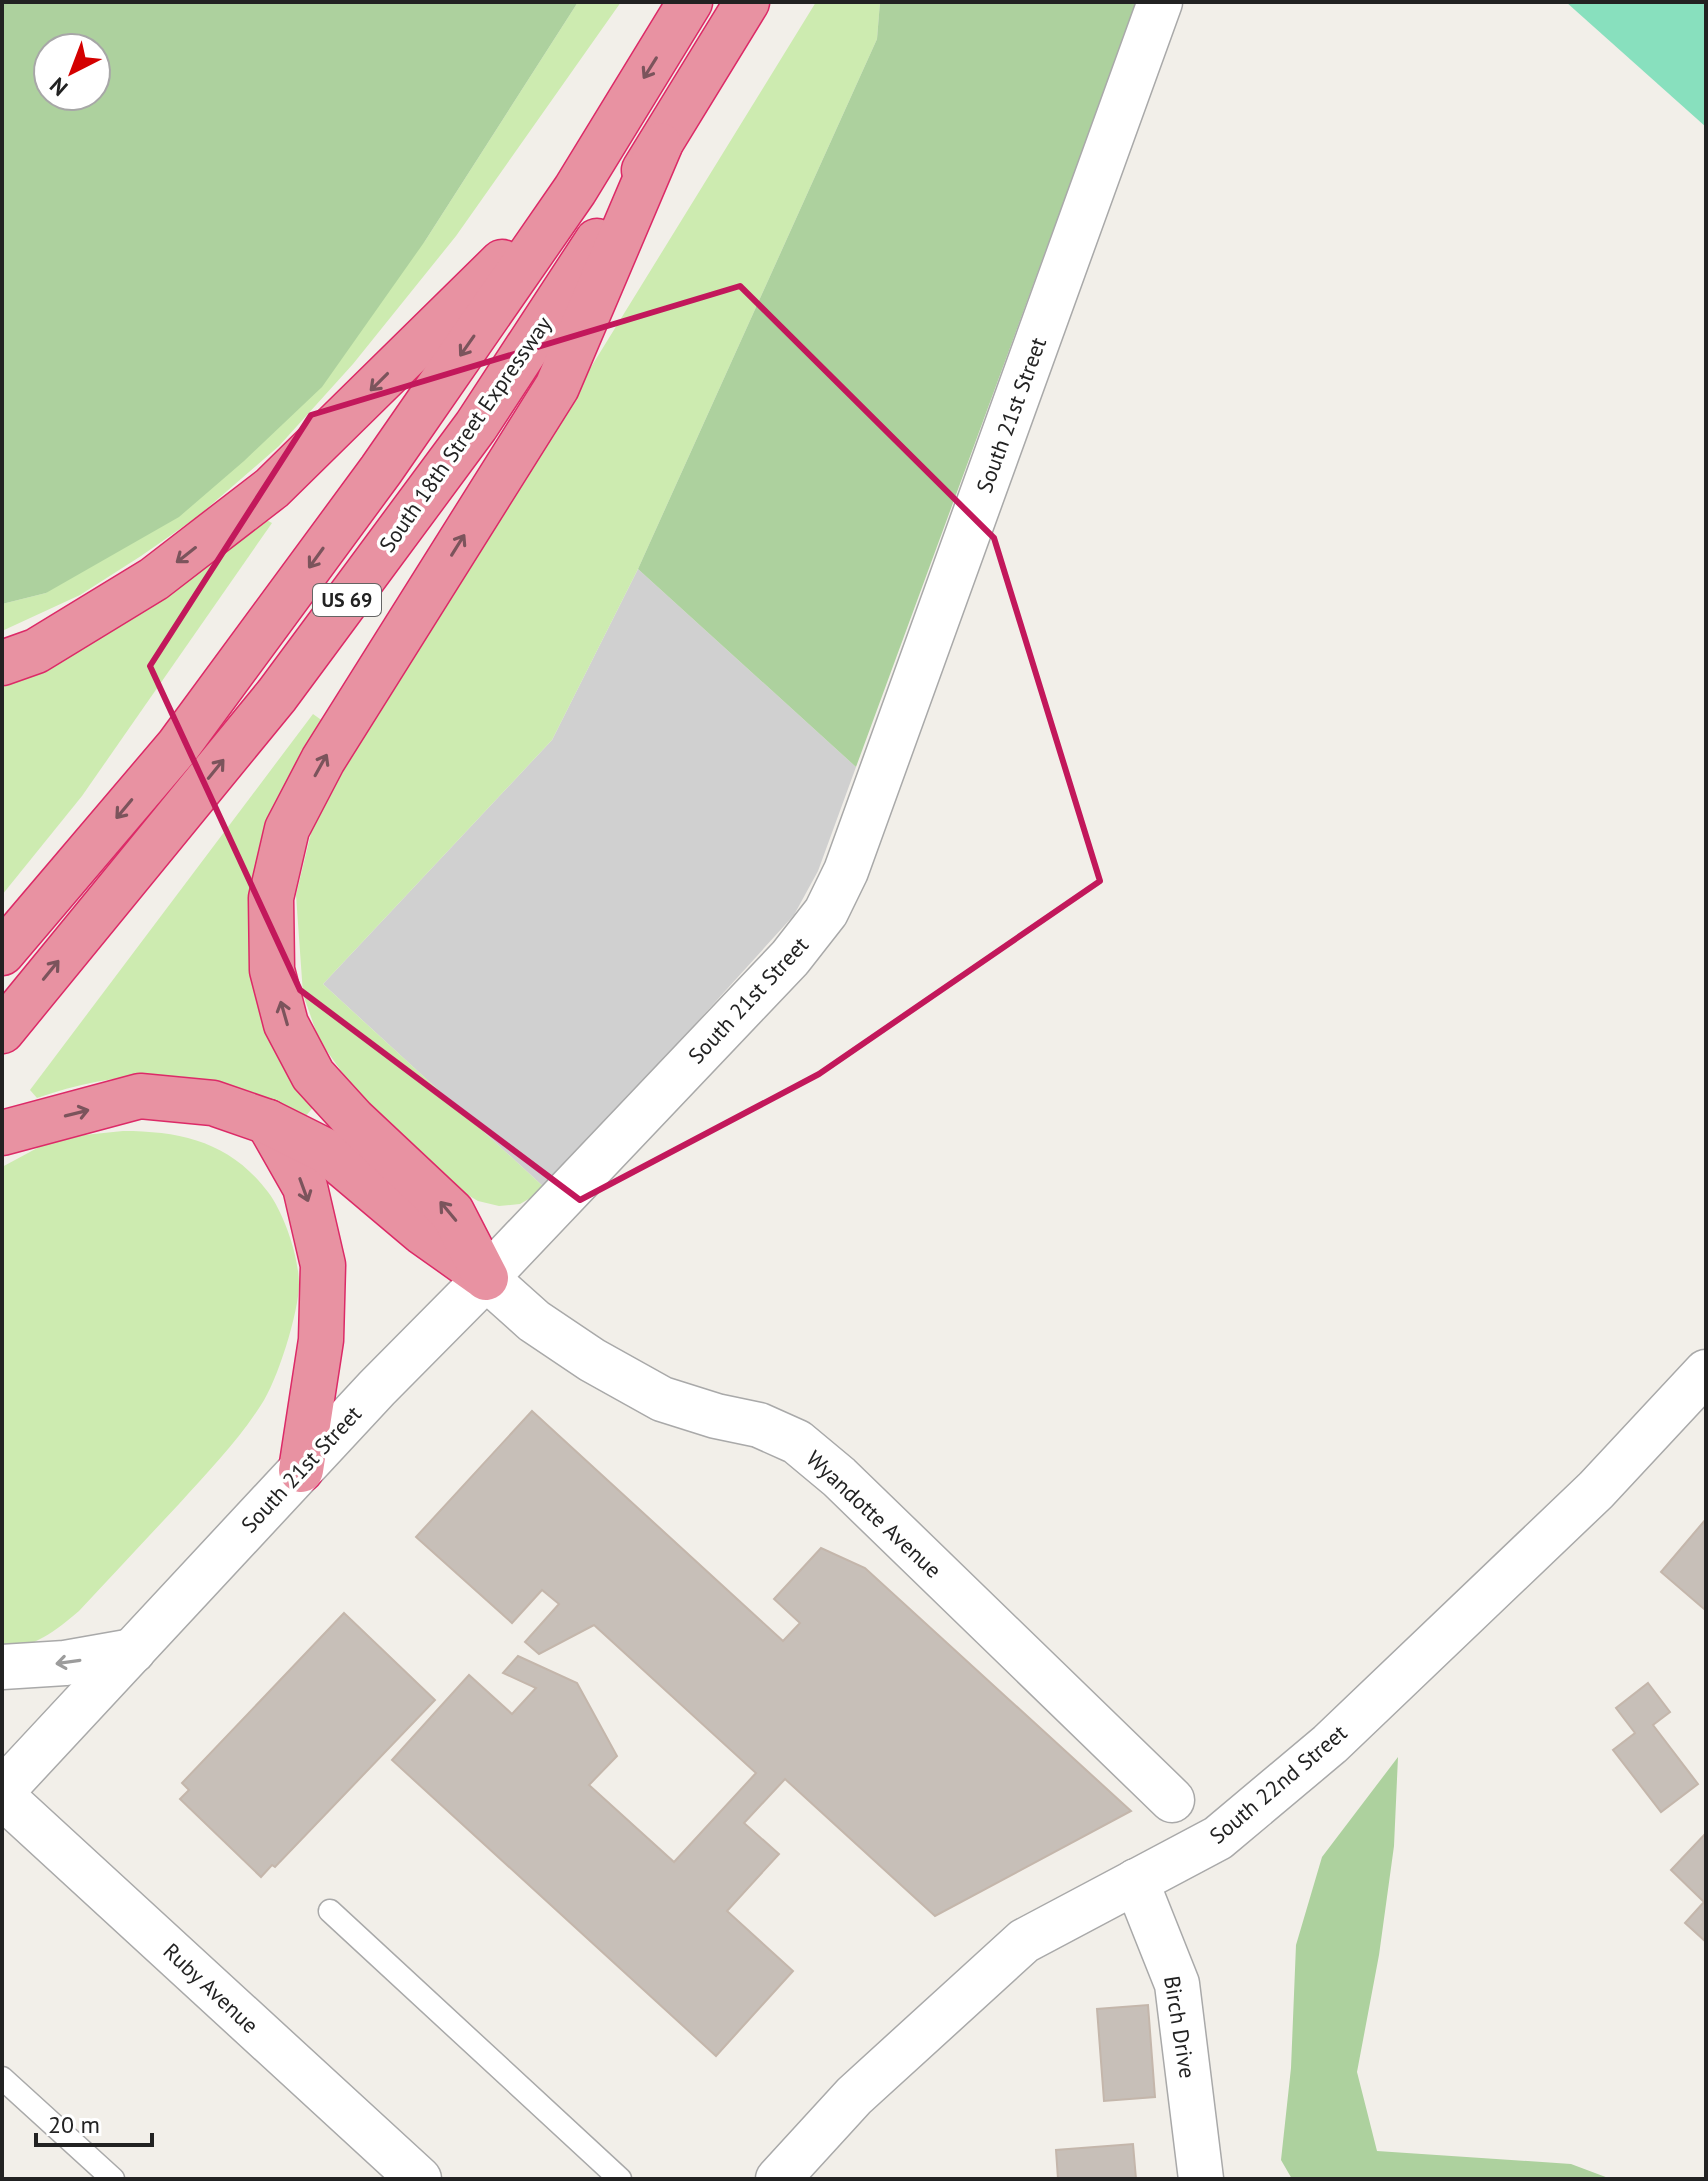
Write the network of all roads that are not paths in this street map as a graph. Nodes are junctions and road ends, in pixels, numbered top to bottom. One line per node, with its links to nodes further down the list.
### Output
1 (690, 2): 5 (highway, US 69, one-way to 5)
2 (747, 2): 4 (highway, South 18th Street Expressway / US 69)
3 (1160, 2): 11 (street, South 21st Street)
4 (660, 145): 8 (highway, South 18th Street Expressway / US 69, one-way to 4); 11 (highway, one-way to 4)
5 (575, 190): 6 (highway, one-way to 6); 7 (highway, US 69, one-way to 7)
6 (2, 663)
7 (2, 953)
8 (2, 1031)
9 (268, 1122): 10 (highway, one-way to 9); 11 (highway); 13 (highway, one-way to 13)
10 (2, 1133)
11 (486, 1278): 13 (street, South 21st Street); 17 (street, Wyandotte Avenue)
12 (1706, 1372): 18 (street, South 22nd Street)
13 (301, 1470): 14 (street, South 21st Street)
14 (133, 1651): 15 (street, one-way to 15); 16 (street, South 21st Street)
15 (2, 1667)
16 (2, 1794): 22 (street, Ruby Avenue)
17 (1172, 1800)
18 (1136, 1881): 24 (street, South 22nd Street); 25 (street, Birch Drive)
19 (330, 1911): 23 (lane)
20 (2, 2078): 21 (lane)
21 (113, 2179)
22 (419, 2179)
23 (620, 2179)
24 (778, 2179)
25 (1201, 2179)

